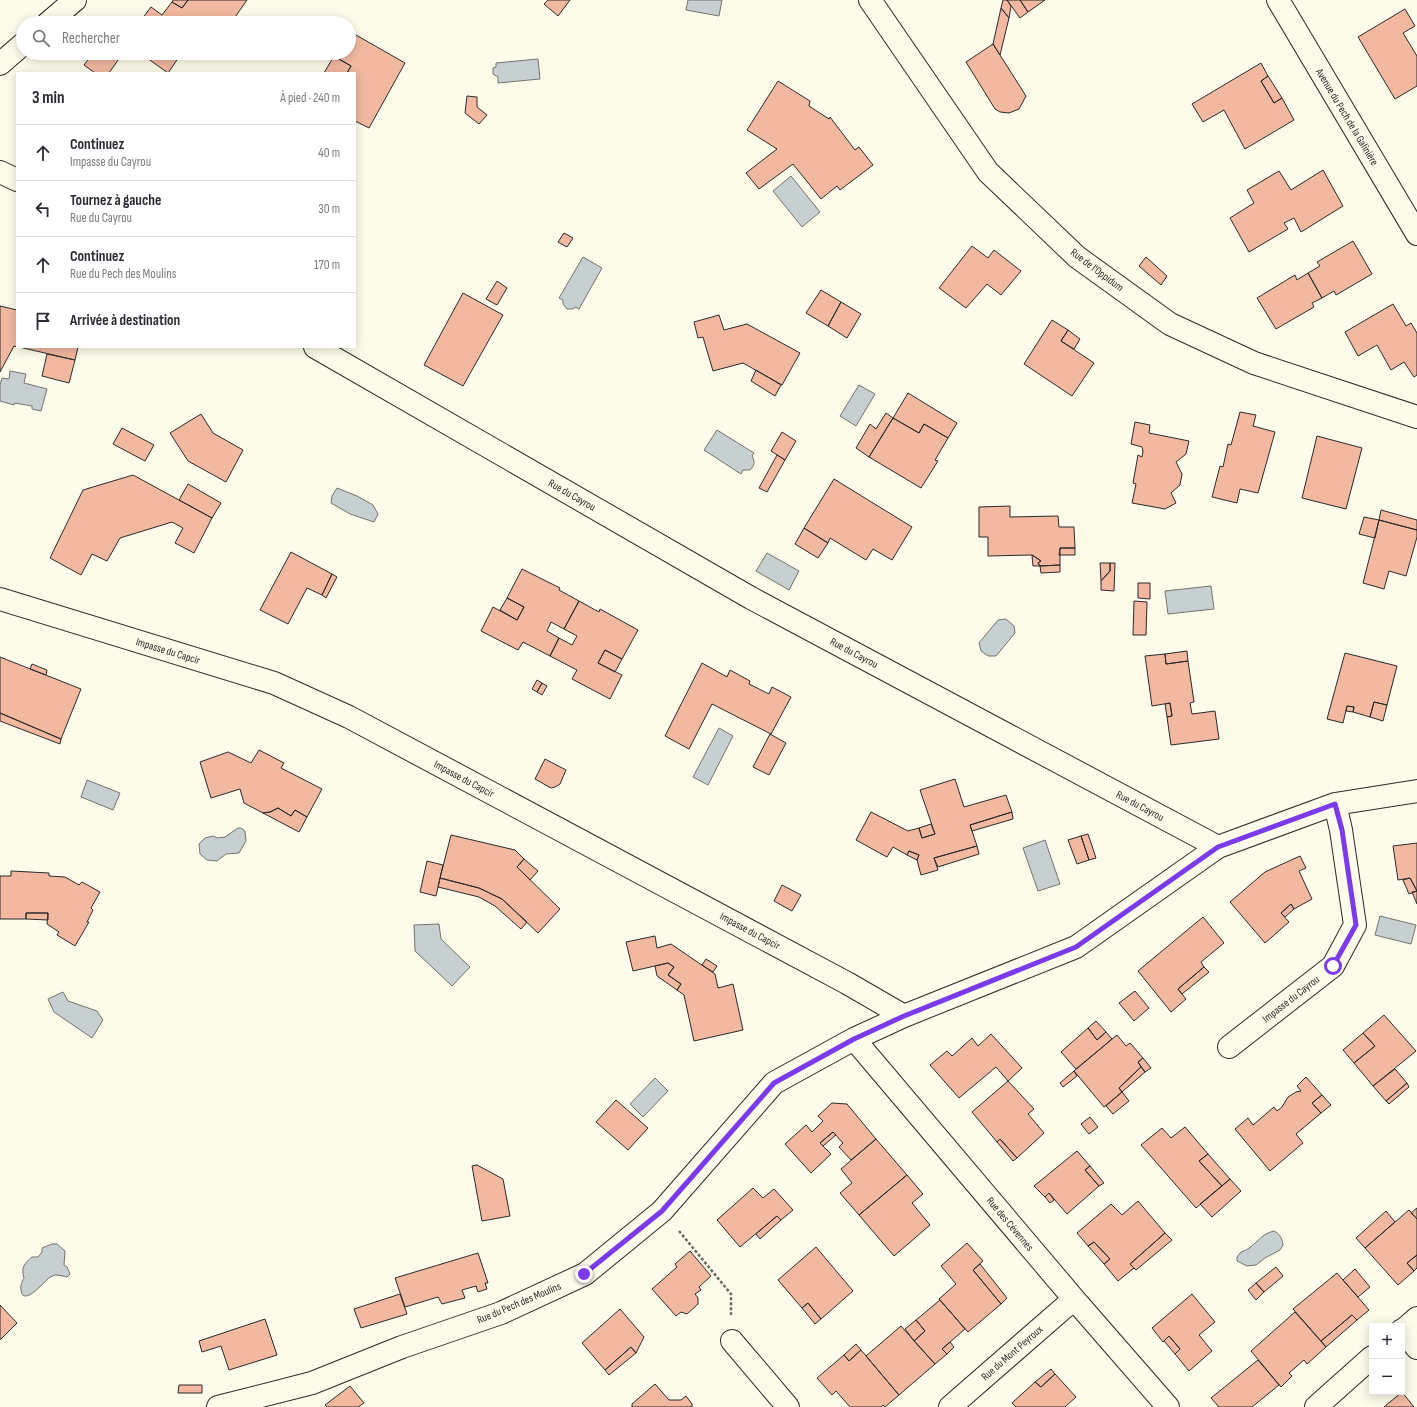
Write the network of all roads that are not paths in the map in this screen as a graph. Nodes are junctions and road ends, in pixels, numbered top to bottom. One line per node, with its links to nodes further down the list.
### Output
1 (75, 0): 4 (street)
2 (870, 0): 11 (street, Rue de l'Oppidum)
3 (1278, 0): 9 (street, Avenue du Pech de la Galinière)
4 (56, 16)
5 (16, 50): 6 (street)
6 (0, 64)
7 (0, 172): 8 (street)
8 (16, 180)
9 (1417, 234)
10 (317, 348): 15 (street, Rue du Cayrou)
11 (1417, 417)
12 (0, 599): 16 (street, Impasse du Capcir)
13 (1417, 790): 14 (street)
14 (1335, 804): 15 (street); 18 (street, Impasse du Cayrou)
15 (1218, 847): 16 (street, Rue du Pech des Moulins)
16 (904, 1016): 17 (street, Rue du Pech des Moulins)
17 (854, 1039): 19 (street, Rue des Cévennes); 27 (street, Rue du Pech des Moulins)
18 (1229, 1047)
19 (1074, 1299): 28 (street, Rue du Mont Peyroux); 29 (street, Rue des Cévennes)
20 (1417, 1318): 21 (street)
21 (1405, 1328)
22 (1405, 1334): 24 (street)
23 (732, 1341): 26 (street)
24 (1417, 1348)
25 (1370, 1359): 30 (street)
26 (782, 1401)
27 (218, 1407)
28 (950, 1407)
29 (1168, 1407)
30 (1316, 1407)

